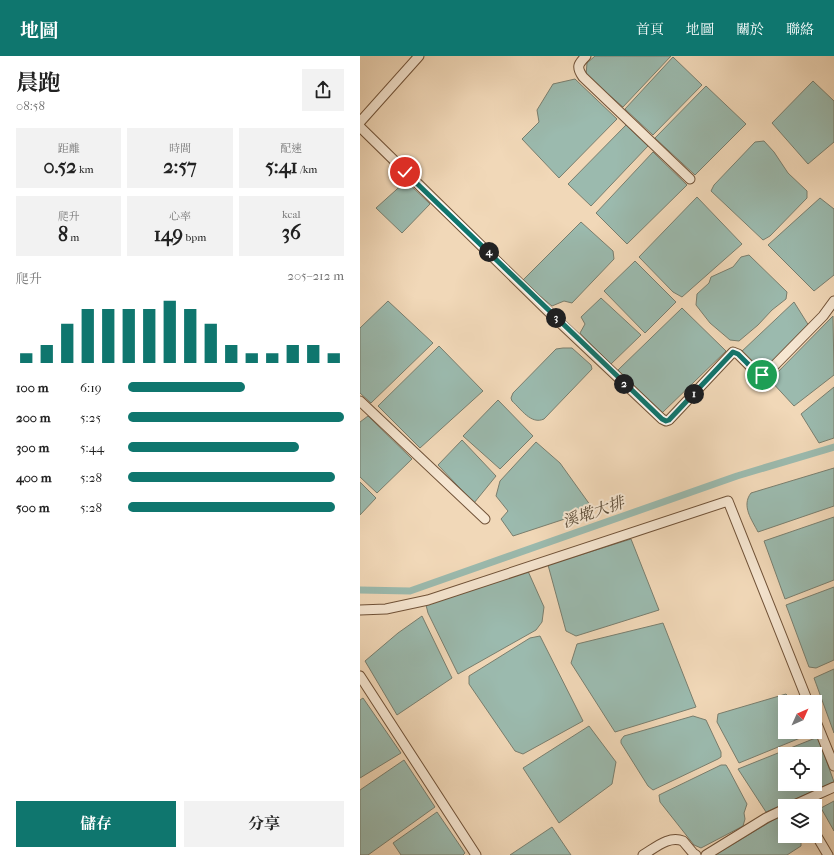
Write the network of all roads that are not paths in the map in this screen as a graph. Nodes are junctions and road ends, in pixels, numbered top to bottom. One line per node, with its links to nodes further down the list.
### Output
1 (419, 56): 3 (lane)
2 (586, 56): 5 (lane)
3 (360, 122)
4 (360, 127): 6 (lane)
5 (690, 179)
6 (834, 301)
7 (360, 401): 8 (lane)
8 (485, 519)
9 (360, 610): 11 (lane)
10 (360, 676): 18 (lane)
11 (805, 695)
12 (822, 736): 13 (lane)
13 (834, 766)
14 (834, 787): 15 (lane)
15 (807, 799)
16 (778, 812): 21 (lane)
17 (821, 843): 22 (lane)
18 (476, 855)
19 (644, 855): 20 (lane)
20 (696, 855)
21 (706, 855)
22 (828, 855)

